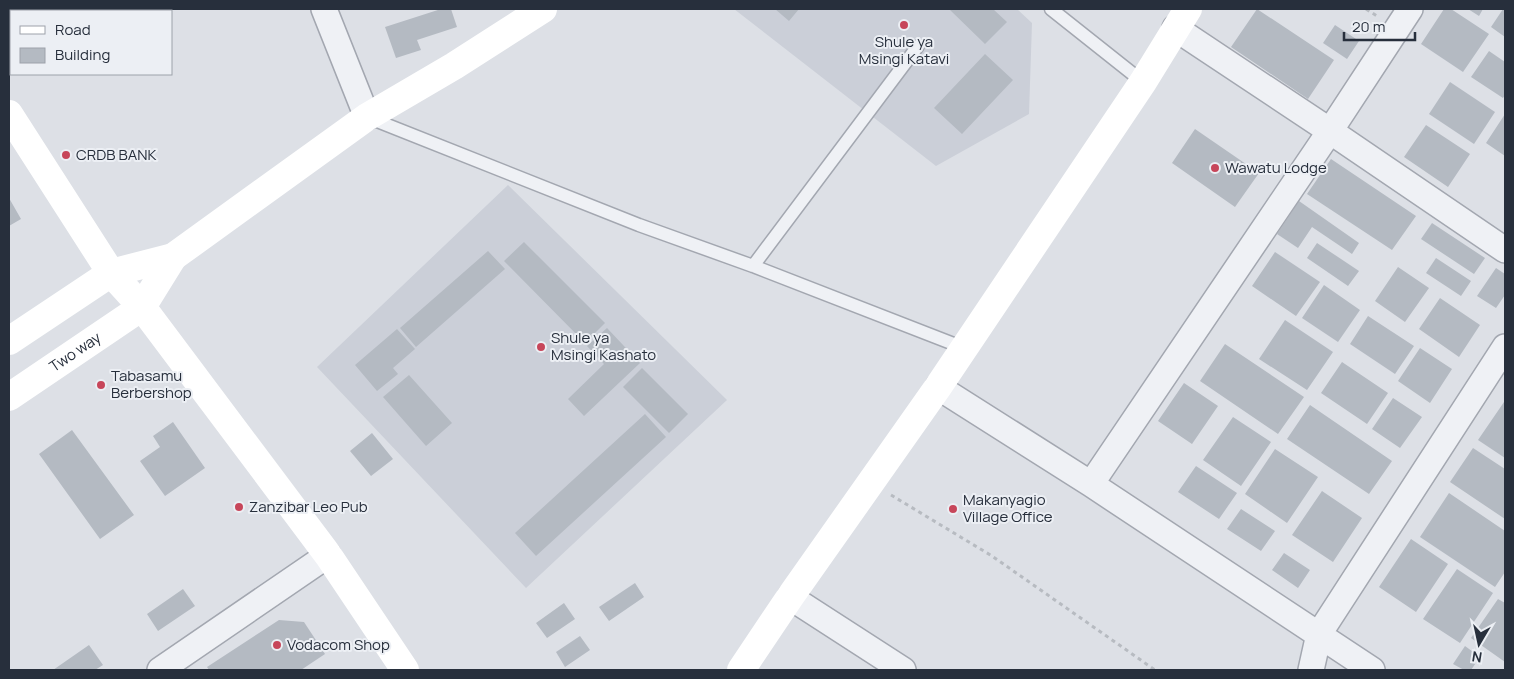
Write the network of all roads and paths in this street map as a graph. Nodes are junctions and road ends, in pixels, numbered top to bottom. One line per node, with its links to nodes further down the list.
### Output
1 (324, 9): 9 (street)
2 (543, 9): 9 (street)
3 (1051, 9): 7 (lane)
4 (1410, 9): 10 (street)
5 (1182, 18): 7 (street); 10 (street)
6 (918, 46): 13 (lane)
7 (1143, 82): 18 (street)
8 (9, 114): 14 (street)
9 (368, 117): 12 (street); 13 (lane)
10 (1330, 131): 11 (street); 22 (street)
11 (1505, 250)
12 (173, 257): 14 (street); 15 (street)
13 (753, 266): 18 (lane)
14 (111, 273): 15 (street); 16 (street)
15 (142, 307): 20 (street, Two way); 23 (street)
16 (9, 341)
17 (1505, 347): 25 (street)
18 (964, 348): 19 (street)
19 (938, 386): 21 (street); 22 (street)
20 (9, 397)
21 (870, 482): 24 (street); 30 (path)
22 (1091, 484): 25 (street)
23 (328, 555): 26 (street); 27 (street)
24 (790, 597): 28 (street); 29 (street)
25 (1318, 634): 31 (street); 32 (street)
26 (160, 670)
27 (405, 670)
28 (741, 670)
29 (903, 670)
30 (1155, 670)
31 (1311, 670)
32 (1372, 670)

